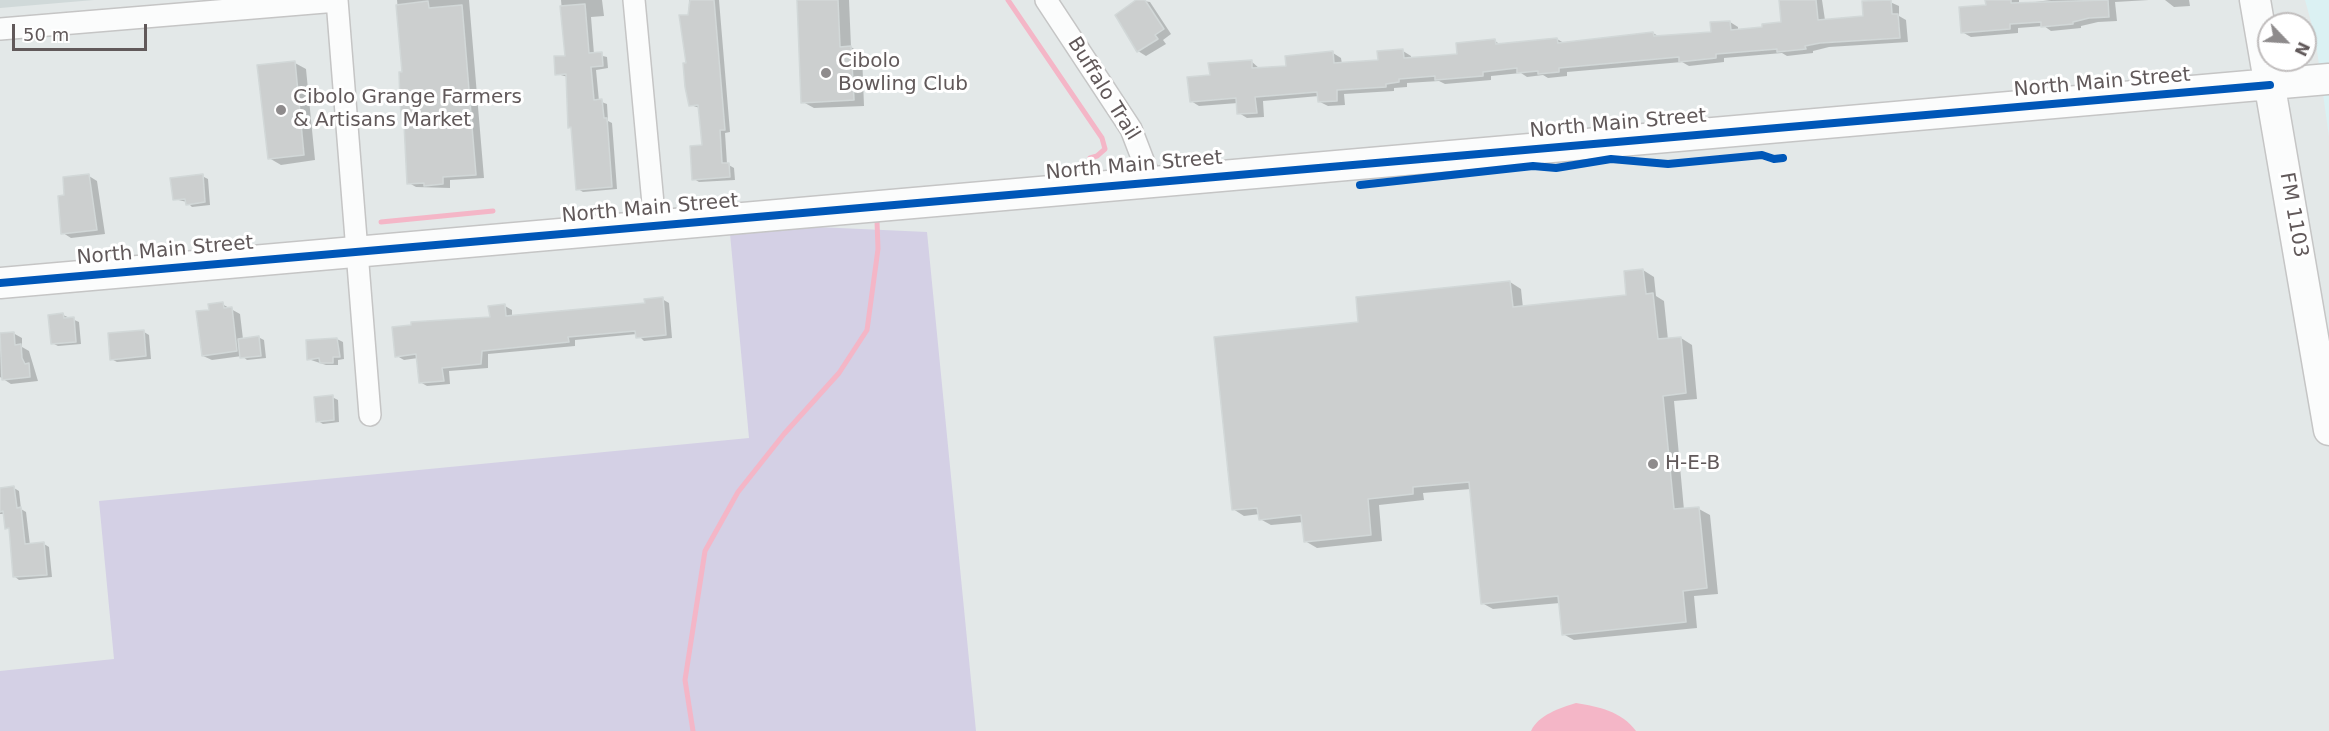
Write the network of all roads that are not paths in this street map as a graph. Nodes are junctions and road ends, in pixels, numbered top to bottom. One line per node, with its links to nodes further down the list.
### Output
1 (634, 0): 9 (street)
2 (1046, 0): 8 (street, Buffalo Trail)
3 (2255, 0): 7 (street, FM 1103 / FM 1103)
4 (337, 1): 5 (street); 10 (street)
5 (0, 29)
6 (2329, 79): 7 (street, North Main Street)
7 (2271, 85): 8 (street, North Main Street); 13 (street, FM 1103 / FM 1103)
8 (1151, 181): 9 (street, North Main Street)
9 (655, 225): 10 (street, North Main Street)
10 (357, 250): 11 (street, North Main Street); 12 (street)
11 (0, 283)
12 (370, 415)
13 (2329, 430)

